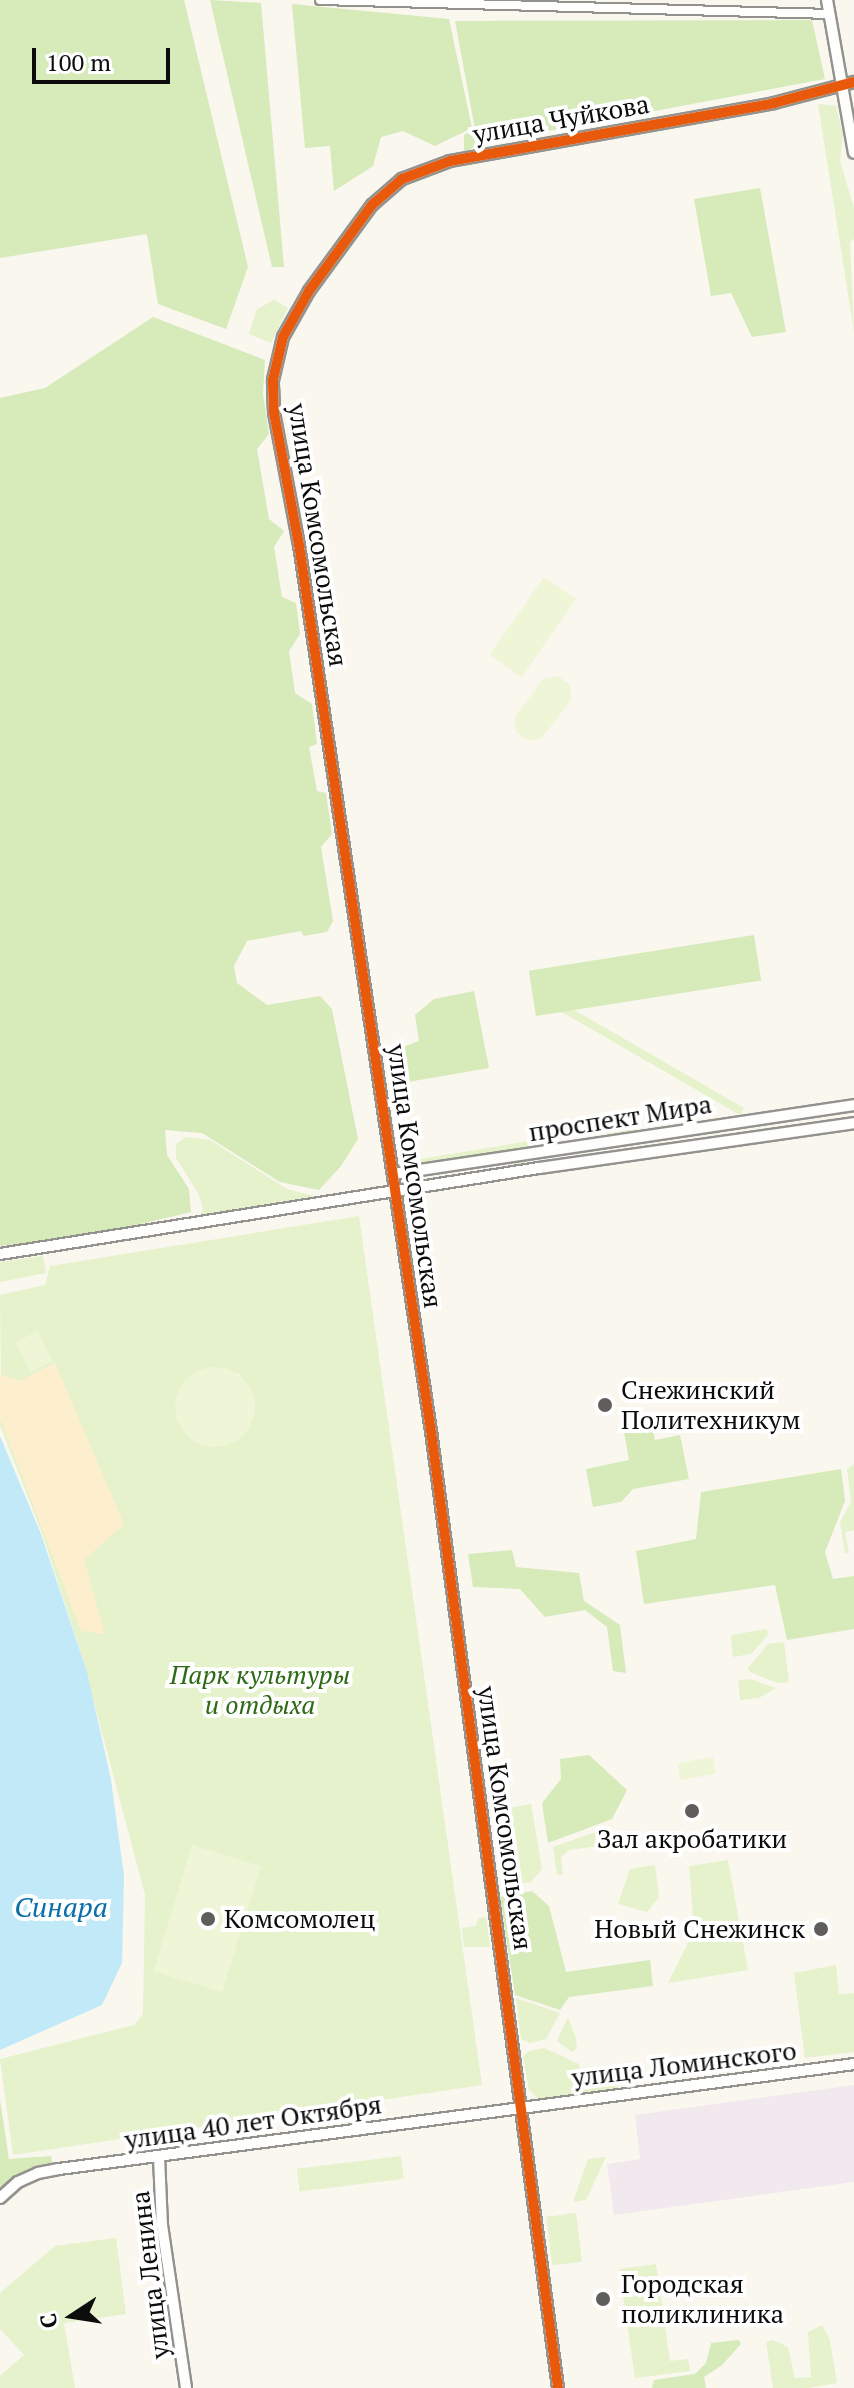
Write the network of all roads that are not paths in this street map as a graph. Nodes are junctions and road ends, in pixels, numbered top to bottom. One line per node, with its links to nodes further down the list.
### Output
1 (320, 0): 3 (street)
2 (827, 0): 3 (street)
3 (830, 14): 5 (street)
4 (854, 82): 5 (street, улица Чуйкова)
5 (842, 84): 6 (street); 7 (street, улица Чуйкова)
6 (854, 153)
7 (328, 265): 15 (street, улица Комсомольская)
8 (854, 1105): 9 (street, проспект Мира)
9 (839, 1107): 10 (street, проспект Мира); 11 (street)
10 (726, 1124): 12 (street); 13 (street, проспект Мира)
11 (848, 1124): 12 (street, проспект Мира)
12 (729, 1142): 14 (street, проспект Мира)
13 (536, 1153): 14 (street); 15 (street, проспект Мира)
14 (539, 1168): 16 (street, проспект Мира)
15 (393, 1174): 16 (street, улица Комсомольская)
16 (394, 1191): 17 (street, проспект Мира); 19 (street, улица Комсомольская)
17 (0, 1254)
18 (854, 2064): 19 (street, улица Ломинского)
19 (520, 2108): 20 (street, улица 40 лет Октября); 23 (street, улица Комсомольская)
20 (159, 2157): 21 (street, улица 40 лет Октября); 22 (street, улица Ленина)
21 (0, 2198)
22 (186, 2388)
23 (558, 2388)

